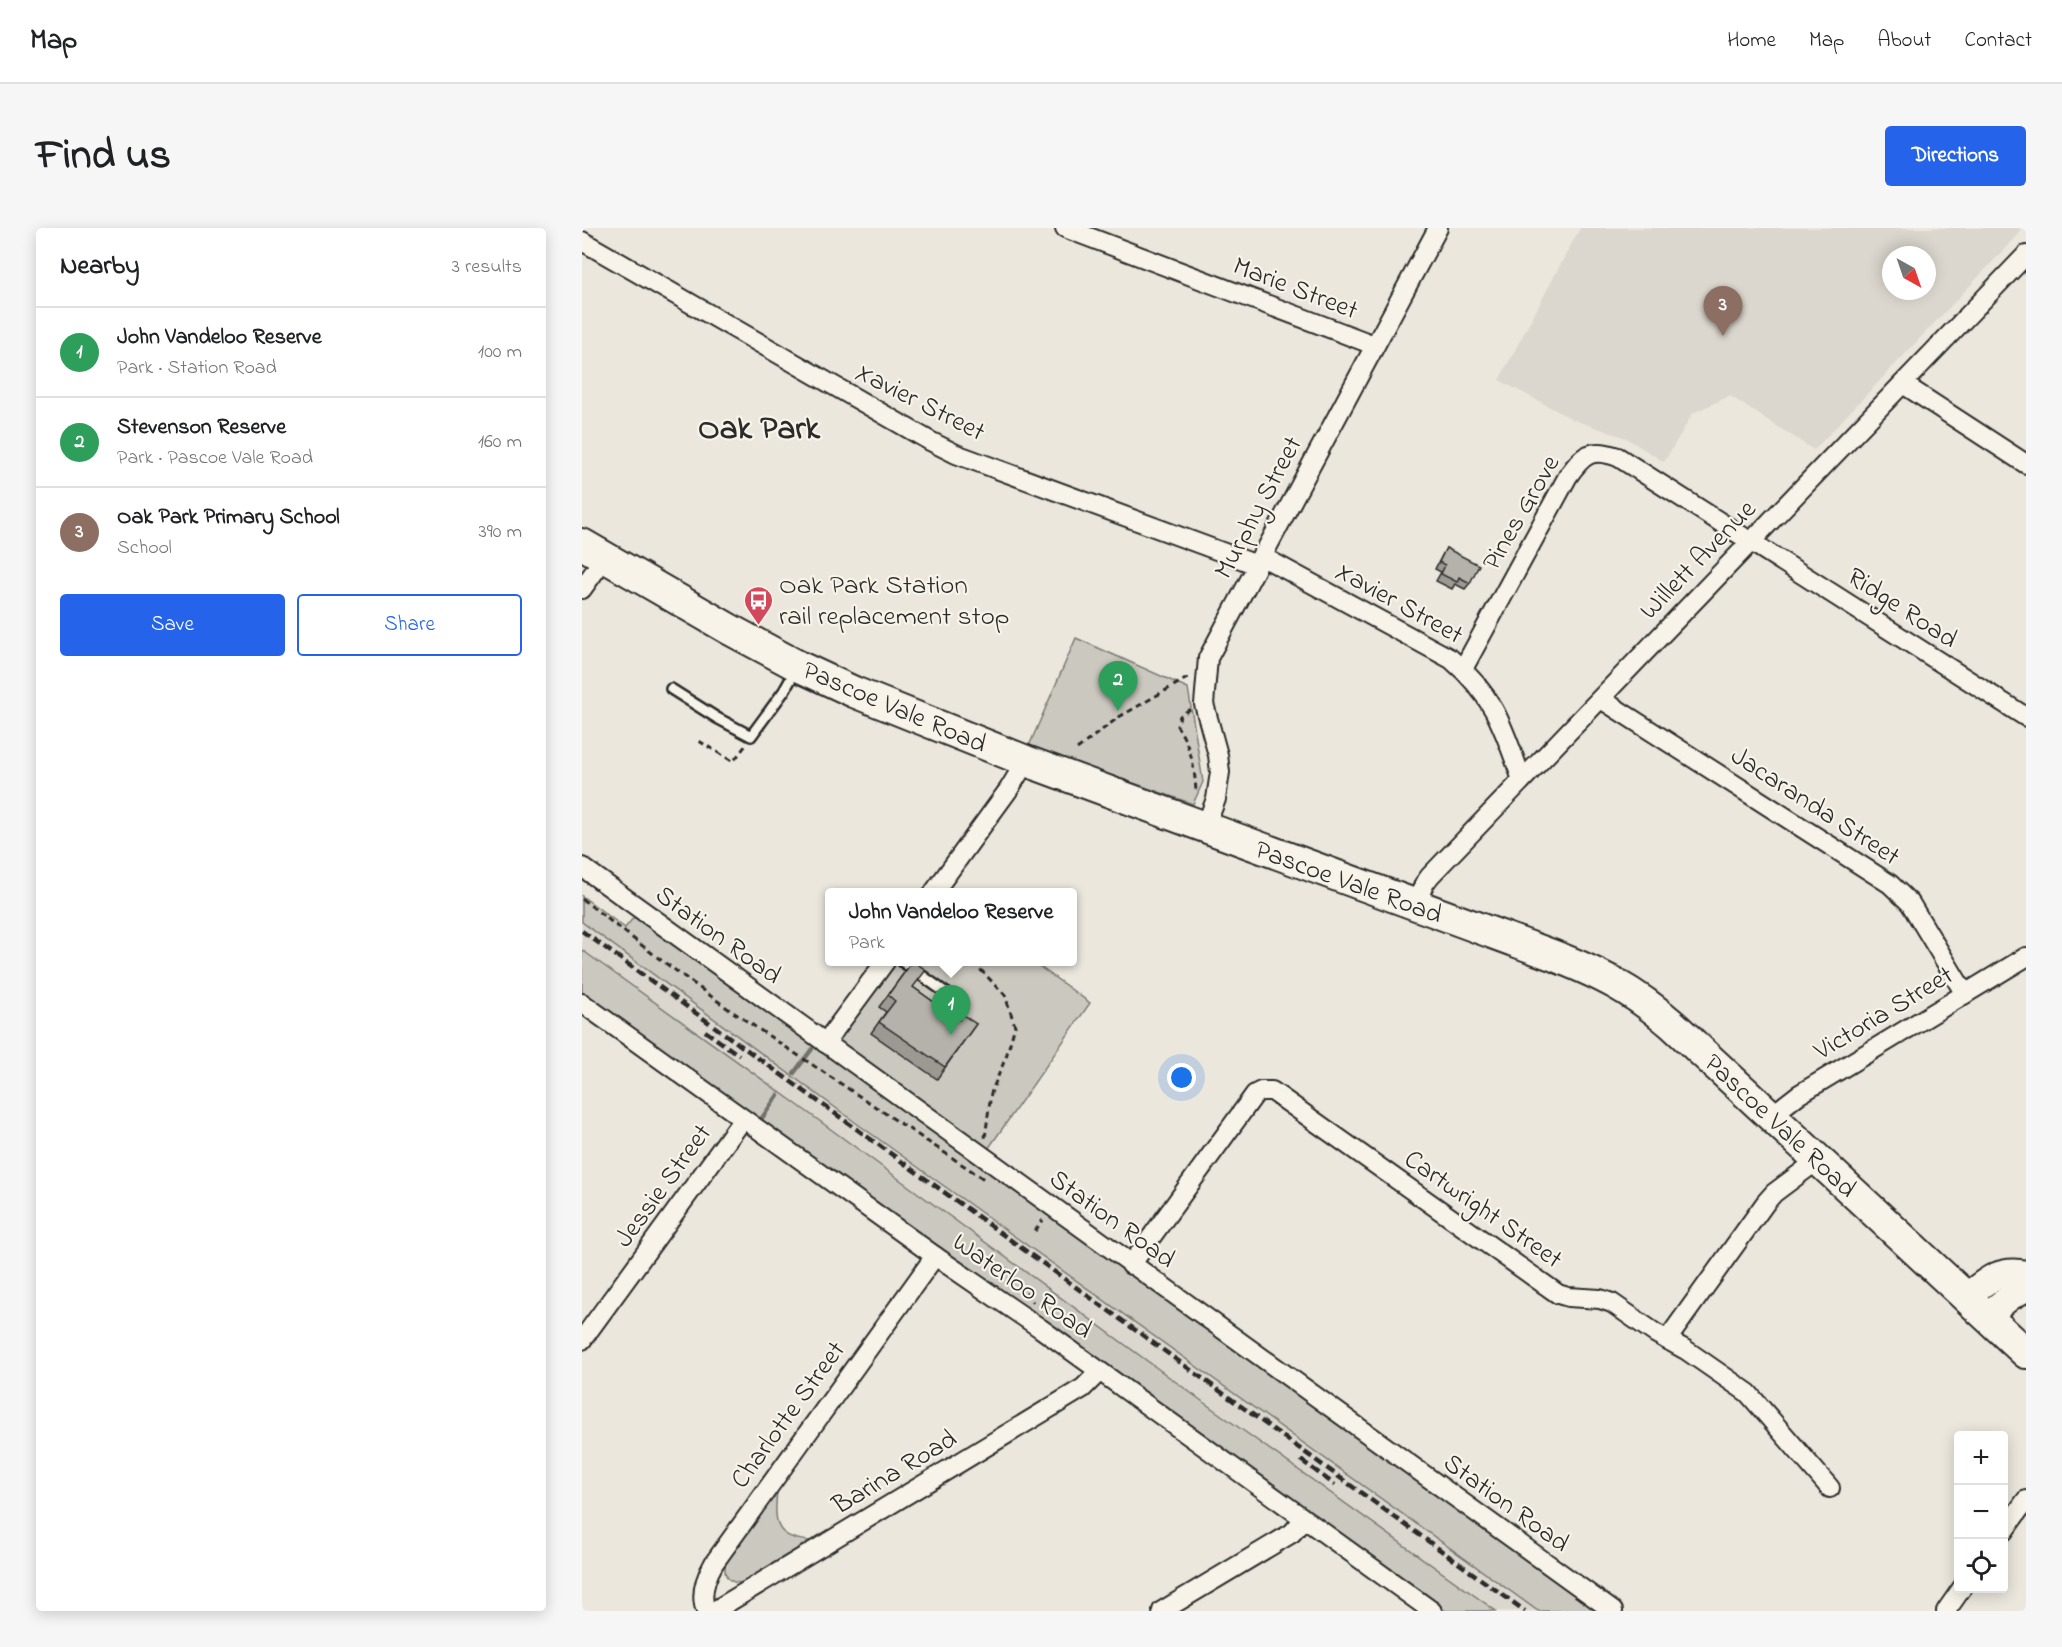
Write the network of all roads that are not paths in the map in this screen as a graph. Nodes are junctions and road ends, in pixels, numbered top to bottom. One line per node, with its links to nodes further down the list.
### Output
1 (1065, 228): 3 (street, Marie Street)
2 (1438, 228): 6 (street, Murphy Street)
3 (1105, 235): 6 (street, Marie Street)
4 (582, 241): 11 (street, Xavier Street)
5 (2026, 255): 7 (street, Willett Avenue)
6 (1374, 345): 11 (street, Murphy Street)
7 (1903, 384): 8 (street); 9 (street, Willett Avenue)
8 (2026, 464)
9 (1751, 542): 14 (street, Pines Grove); 16 (street, Willett Avenue); 17 (street, Ridge Road)
10 (593, 551): 12 (street); 13 (main road, Pascoe Vale Road)
11 (1259, 560): 14 (street, Xavier Street); 20 (street, Murphy Street)
12 (582, 589)
13 (798, 666): 15 (lane); 18 (main road, Pascoe Vale Road)
14 (1463, 669): 19 (street, Xavier Street)
15 (671, 690)
16 (1601, 699): 19 (street, Willett Avenue); 27 (street, Jacaranda Street)
17 (2026, 717)
18 (1026, 761): 20 (main road, Pascoe Vale Road); 22 (street)
19 (1522, 780): 23 (street, Willett Avenue)
20 (1205, 828): 23 (main road, Pascoe Vale Road)
21 (582, 867): 30 (street, Station Road)
22 (937, 888)
23 (1416, 906): 31 (main road, Pascoe Vale Road)
24 (2026, 957): 27 (street, Victoria Street)
25 (882, 966): 30 (street)
26 (909, 966): 28 (lane)
27 (1965, 994): 31 (street, Victoria Street)
28 (949, 995)
29 (582, 1003): 32 (street, Waterloo Road)
30 (825, 1043): 35 (street, Station Road)
31 (1771, 1116): 33 (main road, Pascoe Vale Road)
32 (743, 1119): 34 (street, Waterloo Road); 39 (street, Jessie Street)
33 (1818, 1160): 38 (main road, Pascoe Vale Road); 40 (street)
34 (935, 1256): 42 (street, Waterloo Road); 48 (street, Charlotte Street)
35 (1131, 1265): 40 (street, Cartwright Street); 52 (street, Station Road)
36 (2026, 1274): 38 (street)
37 (2026, 1288): 38 (street)
38 (1976, 1307): 41 (main road, Pascoe Vale Road)
39 (582, 1340)
40 (1667, 1340): 43 (street)
41 (2026, 1353)
42 (1099, 1372): 45 (street, Waterloo Road); 49 (street, Barina Road)
43 (1830, 1488)
44 (2026, 1500): 46 (street)
45 (1304, 1519): 50 (street); 51 (street, Waterloo Road)
46 (2008, 1525)
47 (1959, 1593): 53 (street)
48 (705, 1611)
49 (714, 1611)
50 (1162, 1611)
51 (1432, 1611)
52 (1613, 1611)
53 (1946, 1611)

